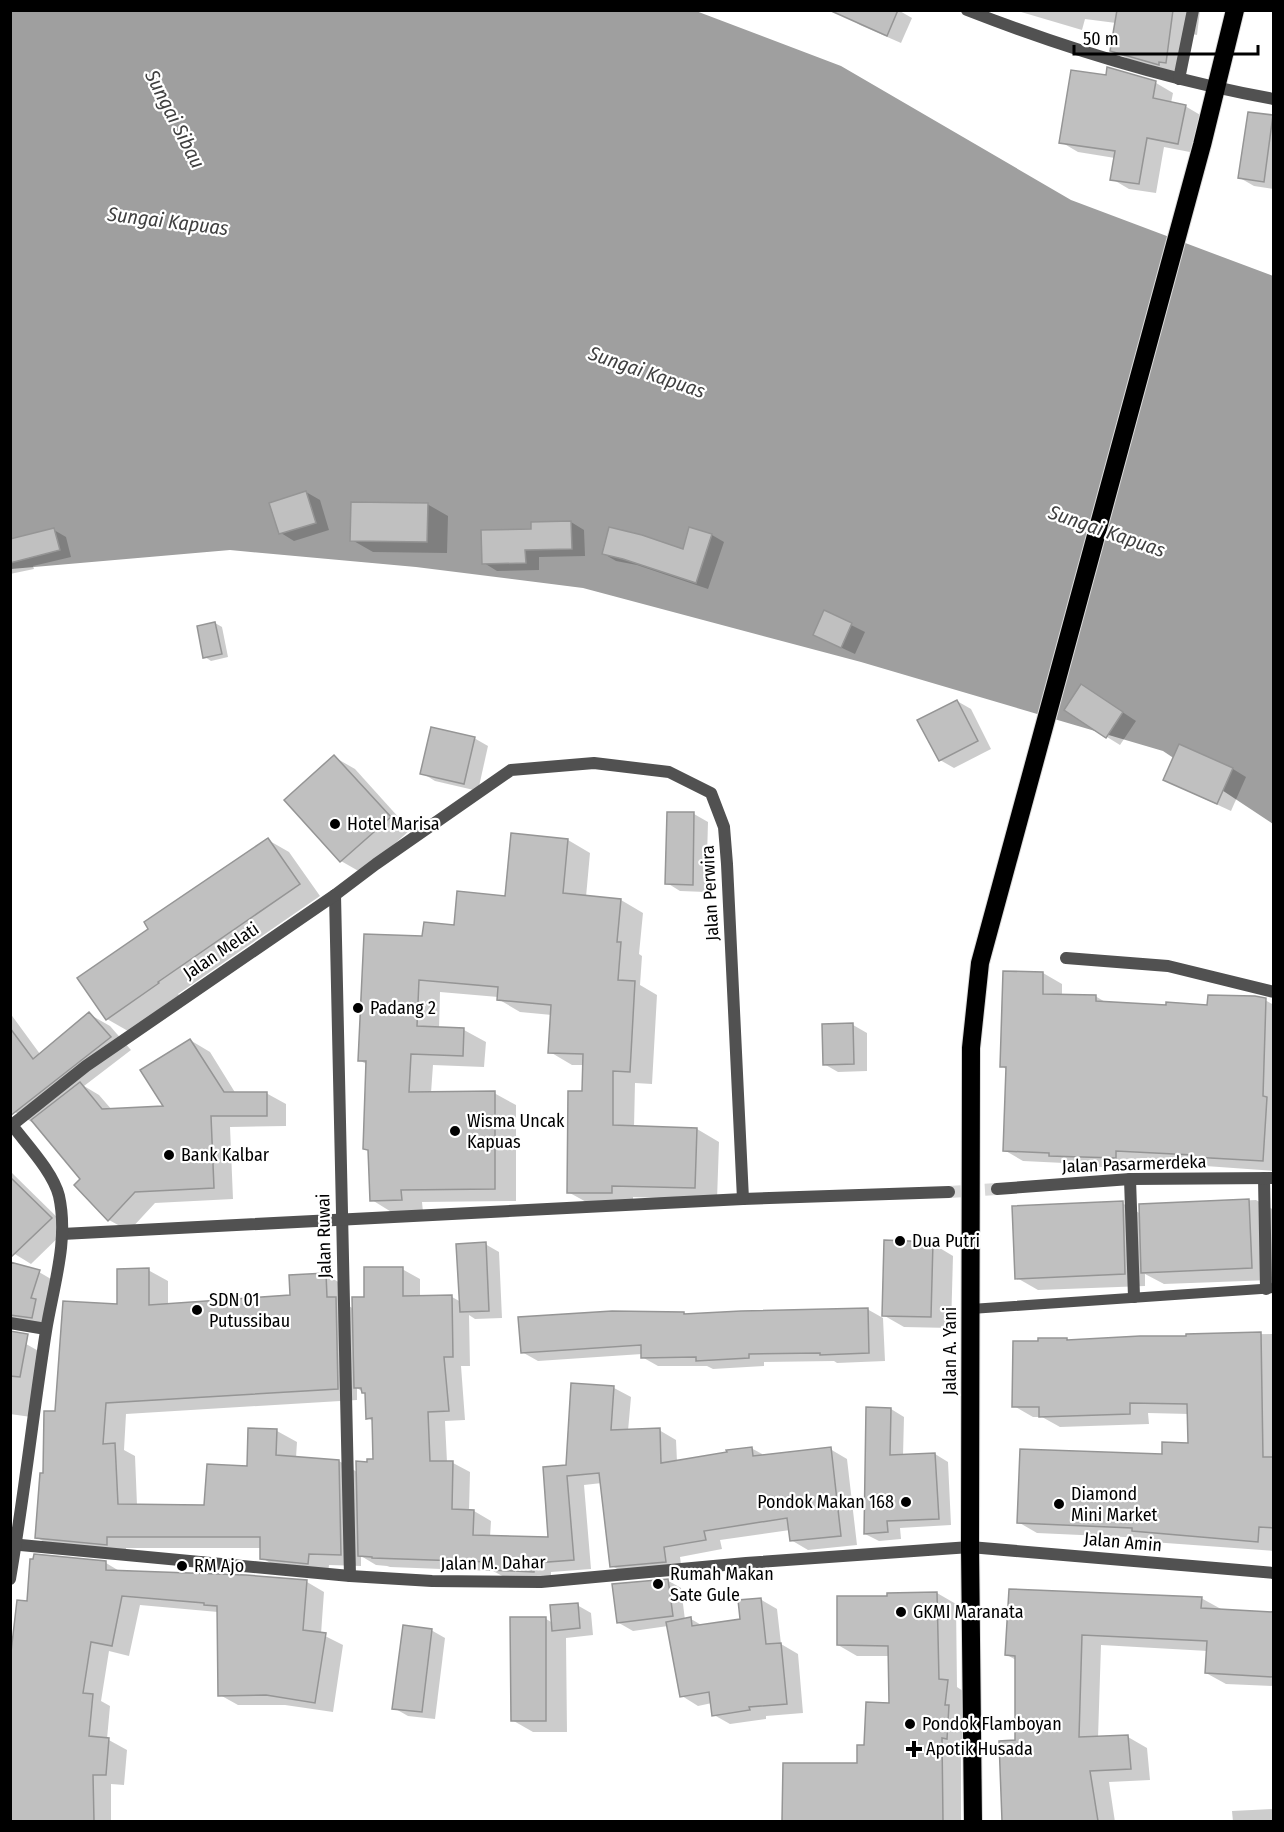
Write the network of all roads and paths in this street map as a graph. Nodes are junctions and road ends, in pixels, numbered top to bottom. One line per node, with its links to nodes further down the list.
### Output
1 (967, 10): 4 (street)
2 (1193, 10): 4 (street)
3 (1235, 10): 5 (highway, Jalan A. Yani)
4 (1179, 79): 5 (street)
5 (1216, 89): 6 (street); 21 (highway, Jalan A. Yani)
6 (1274, 99)
7 (511, 770): 8 (street, Jalan Melati); 16 (street, Jalan Perwira)
8 (335, 895): 11 (street, Jalan Melati); 17 (street, Jalan Ruwai)
9 (1066, 958): 10 (street)
10 (1274, 992)
11 (11, 1124): 18 (street, Jalan Melati)
12 (1269, 1178): 13 (street, Jalan Pasarmerdeka); 19 (street)
13 (1130, 1179): 14 (street, Jalan Pasarmerdeka); 20 (street)
14 (997, 1189)
15 (949, 1192): 16 (street)
16 (743, 1199): 17 (street)
17 (342, 1219): 18 (street); 27 (street, Jalan Ruwai)
18 (62, 1234): 23 (street)
19 (1270, 1288): 20 (lane)
20 (1134, 1297): 21 (lane)
21 (971, 1309): 25 (highway, Jalan A. Yani)
22 (10, 1323): 23 (street)
23 (46, 1329): 24 (street)
24 (13, 1545): 27 (street, Jalan M. Dahar); 28 (street)
25 (970, 1547): 26 (street, Jalan Amin); 27 (street, Jalan M. Dahar); 29 (highway, Jalan A. Yani)
26 (1274, 1573)
27 (350, 1576)
28 (10, 1579)
29 (974, 1821)

